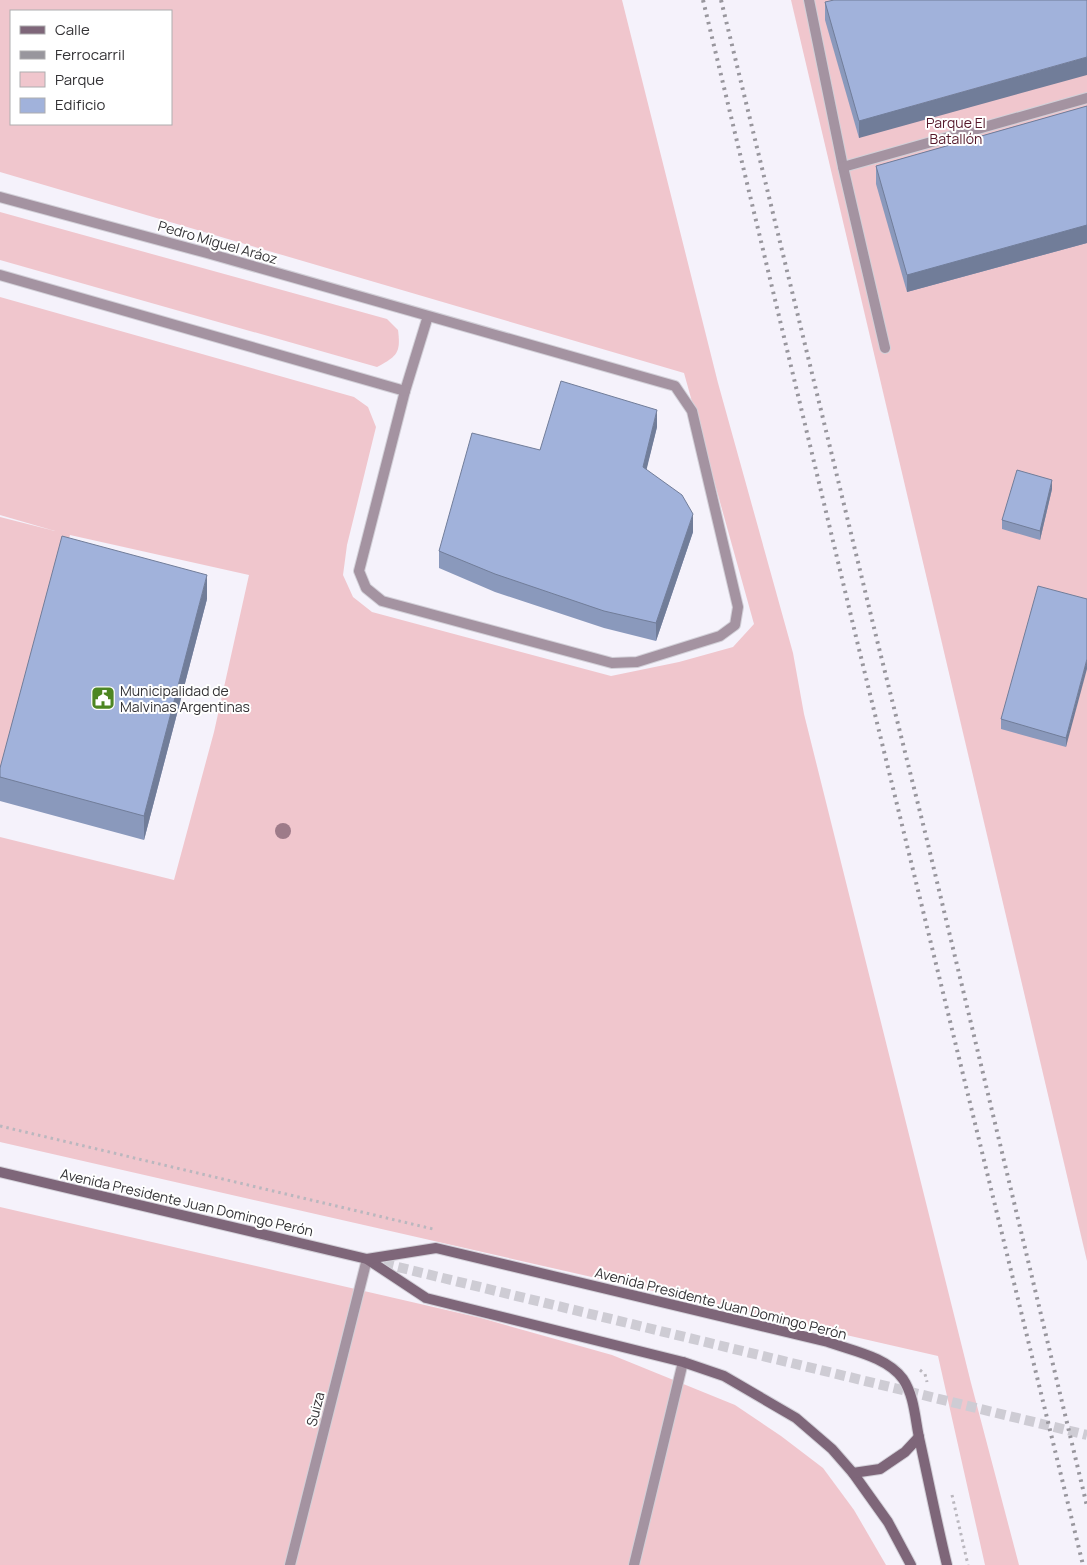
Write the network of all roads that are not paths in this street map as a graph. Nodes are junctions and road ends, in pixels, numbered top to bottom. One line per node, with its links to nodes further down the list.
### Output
1 (810, 0): 3 (street)
2 (1087, 98): 3 (street)
3 (843, 168): 7 (street)
4 (0, 197): 6 (street, Pedro Miguel Aráoz)
5 (0, 275): 8 (street)
6 (428, 316): 8 (street, Pedro Miguel Aráoz); 8 (street, Pedro Miguel Aráoz)
7 (885, 348)
8 (405, 391)
9 (0, 1172): 10 (main road, Avenida Presidente Juan Domingo Perón)
10 (367, 1259): 11 (main road, Avenida Presidente Juan Domingo Perón); 12 (main road, Avenida Presidente Juan Domingo Perón); 14 (street, Suiza)
11 (683, 1362): 13 (main road, Avenida Presidente Juan Domingo Perón); 15 (street)
12 (919, 1437): 13 (main road); 17 (main road, Avenida Presidente Juan Domingo Perón)
13 (853, 1473): 16 (main road, Avenida Presidente Juan Domingo Perón)
14 (290, 1565)
15 (634, 1565)
16 (911, 1565)
17 (947, 1565)

